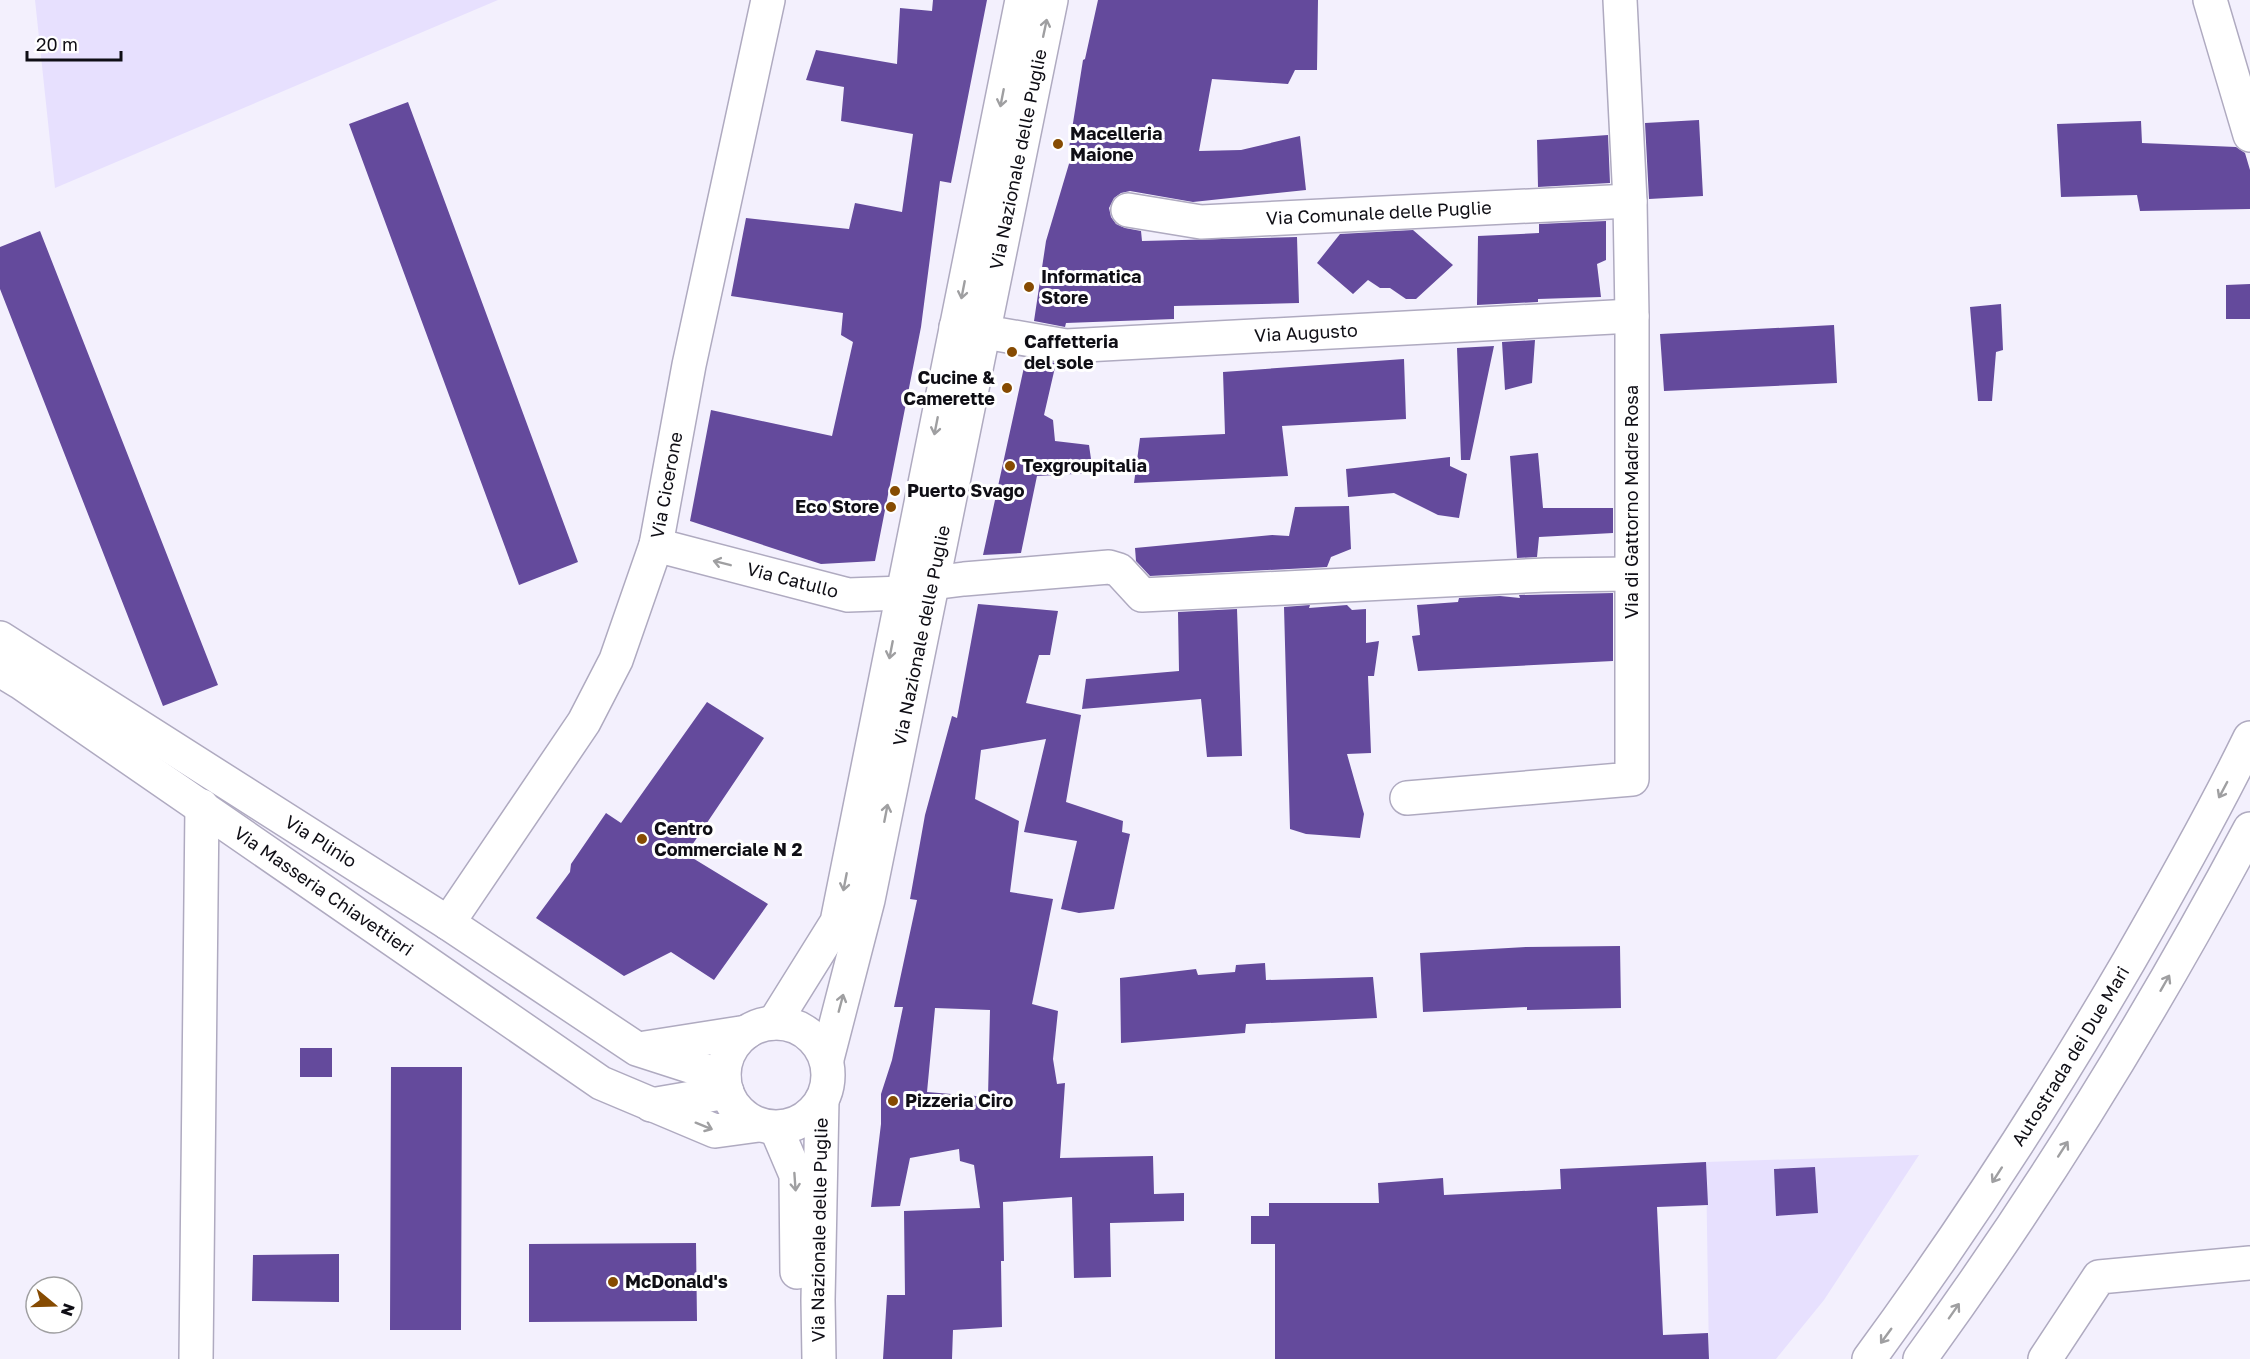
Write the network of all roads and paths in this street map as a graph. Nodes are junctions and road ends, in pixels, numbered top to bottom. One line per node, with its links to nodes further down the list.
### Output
1 (768, 0): 11 (main road, Via Cicerone)
2 (1022, 0): 10 (main road, Via Nazionale delle Puglie, one-way to 10)
3 (1051, 0): 10 (main road, Via Nazionale delle Puglie, one-way to 3)
4 (1620, 0): 7 (main road, Via di Gattorno Madre Rosa)
5 (2210, 0): 6 (main road)
6 (2250, 135)
7 (1630, 201): 8 (main road, Via Comunale delle Puglie); 9 (main road, Via di Gattorno Madre Rosa)
8 (1128, 210)
9 (1632, 316): 10 (main road, Via Augusto); 12 (main road, Via di Gattorno Madre Rosa)
10 (969, 330): 13 (main road, Via Nazionale delle Puglie)
11 (656, 545): 13 (main road, Via Catullo, one-way to 11); 20 (main road, Via Cicerone)
12 (1631, 574): 13 (main road, Via Catullo); 17 (main road, Via di Gattorno Madre Rosa)
13 (917, 588): 21 (main road, Via Nazionale delle Puglie, one-way to 21); 23 (main road, Via Nazionale delle Puglie, one-way to 13)
14 (0, 638): 20 (main road, Via Plinio)
15 (0, 670): 18 (main road, Via Masseria Chiavettieri)
16 (2250, 738): 32 (main road, Autostrada dei Due Mari, one-way to 32)
17 (1407, 798)
18 (202, 806): 26 (main road, Via Masseria Chiavettieri); 29 (main road)
19 (2250, 829): 33 (main road, one-way to 19)
20 (448, 923): 22 (main road, Via Plinio)
21 (761, 1027): 22 (main road); 23 (main road); 24 (main road)
22 (637, 1049): 24 (main road, Via Plinio)
23 (826, 1059): 25 (main road)
24 (725, 1085): 26 (main road); 27 (main road)
25 (822, 1100): 27 (main road); 31 (main road, Via Nazionale delle Puglie)
26 (651, 1105): 27 (main road, one-way to 27)
27 (768, 1126): 30 (main road, Via Nazionale delle Puglie, one-way to 30)
28 (2250, 1263): 34 (main road)
29 (196, 1359)
30 (797, 1359)
31 (819, 1359)
32 (1869, 1359)
33 (1920, 1359)
34 (2044, 1359)

